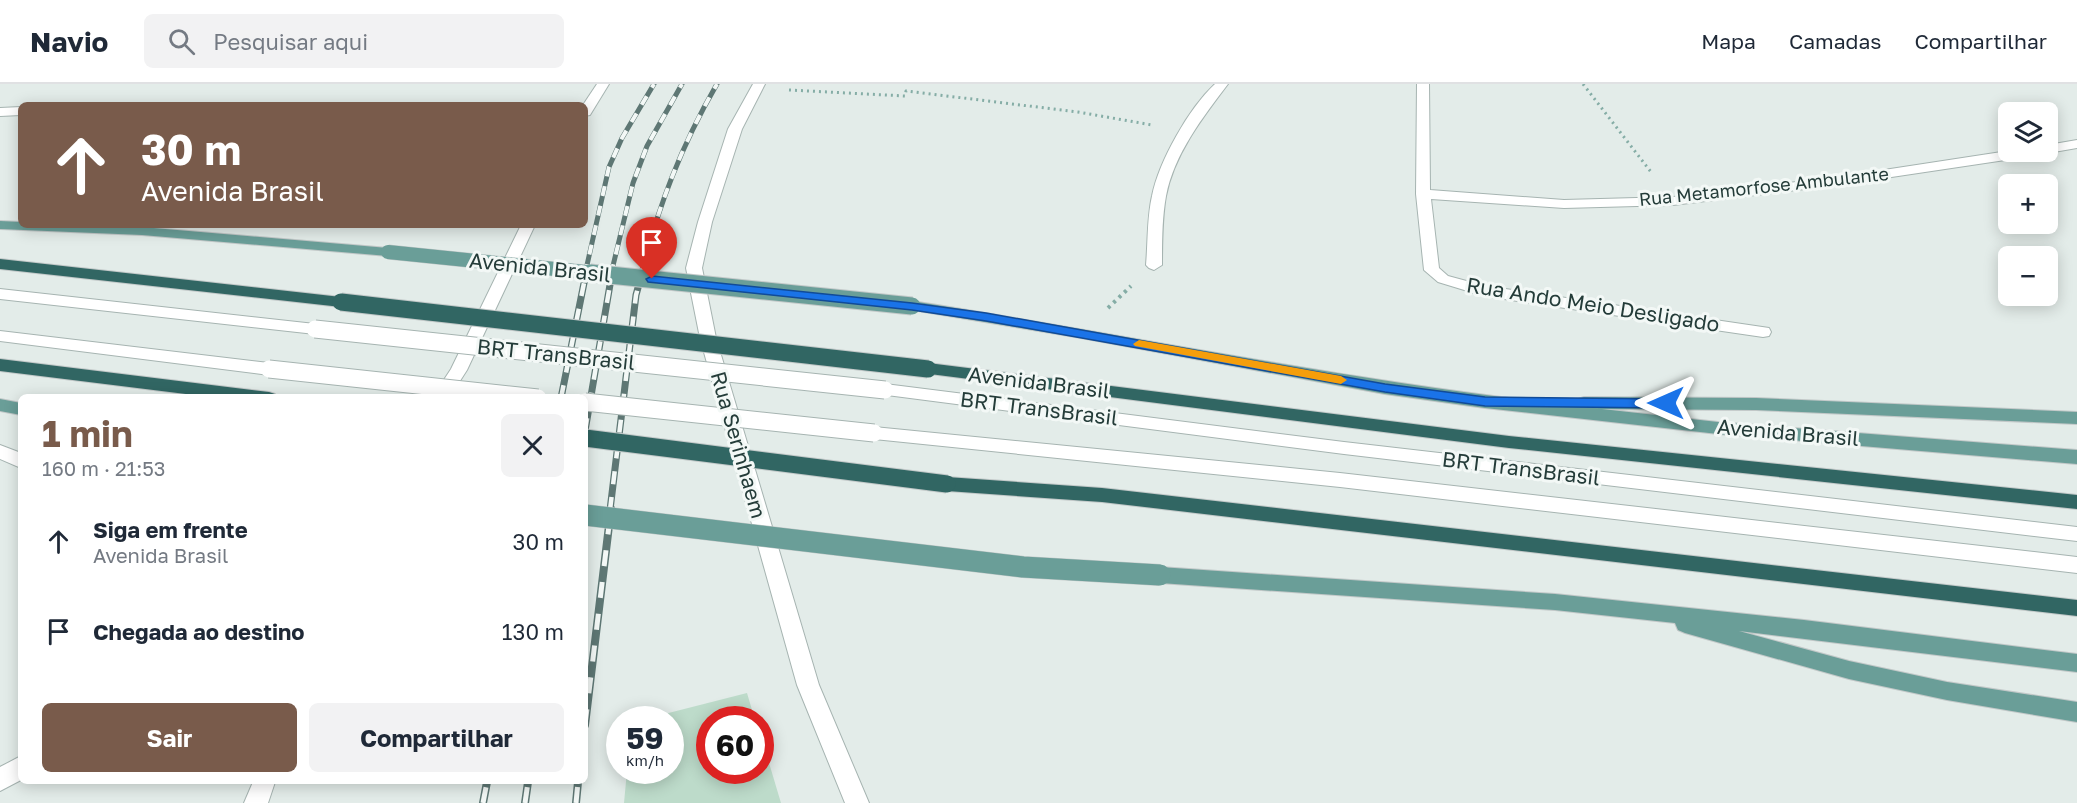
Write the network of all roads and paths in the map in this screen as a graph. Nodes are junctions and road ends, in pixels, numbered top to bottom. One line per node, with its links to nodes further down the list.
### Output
1 (603, 84): 6 (street)
2 (1222, 84): 9 (street)
3 (1423, 84): 13 (street, Rua Ando Meio Desligado)
4 (1583, 84): 14 (path)
5 (758, 86): 9 (path); 50 (street, Rua Serinhaem)
6 (588, 107)
7 (18, 111): 8 (street)
8 (0, 112)
9 (1189, 131): 20 (street)
10 (2077, 144): 11 (street)
11 (2058, 147)
12 (1998, 157): 14 (street, Rua Metamorfose Ambulante)
13 (1423, 194): 14 (street, Rua Metamorfose Ambulante); 22 (street, Rua Ando Meio Desligado)
14 (1673, 201)
15 (0, 225): 16 (main road, Avenida Brasil, bridge)
16 (18, 226)
17 (71, 228): 23 (main road, Avenida Brasil, bridge)
18 (527, 228): 27 (street)
19 (0, 264): 38 (highway, Avenida Brasil, bridge)
20 (1154, 265): 23 (path)
21 (0, 294): 40 (street, BRT TransBrasil, bridge)
22 (1763, 332)
23 (1081, 333): 30 (main road, Avenida Brasil)
24 (0, 336): 28 (street, BRT TransBrasil, bridge)
25 (0, 365): 26 (highway)
26 (243, 394)
27 (443, 394)
28 (501, 394)
29 (588, 402): 41 (street, BRT TransBrasil, bridge)
30 (1485, 402): 33 (main road); 36 (main road, Avenida Brasil)
31 (0, 405): 32 (main road)
32 (18, 408)
33 (2077, 418)
34 (588, 438): 42 (highway, bridge)
35 (0, 451): 37 (street)
36 (2077, 457)
37 (18, 460)
38 (2077, 502)
39 (588, 515): 43 (main road, bridge)
40 (2077, 534)
41 (2077, 566)
42 (2077, 608)
43 (1631, 609): 44 (main road); 45 (main road)
44 (2077, 663)
45 (2077, 712)
46 (18, 769): 47 (street)
47 (0, 780)
48 (263, 784): 49 (street)
49 (256, 803)
50 (857, 803)

